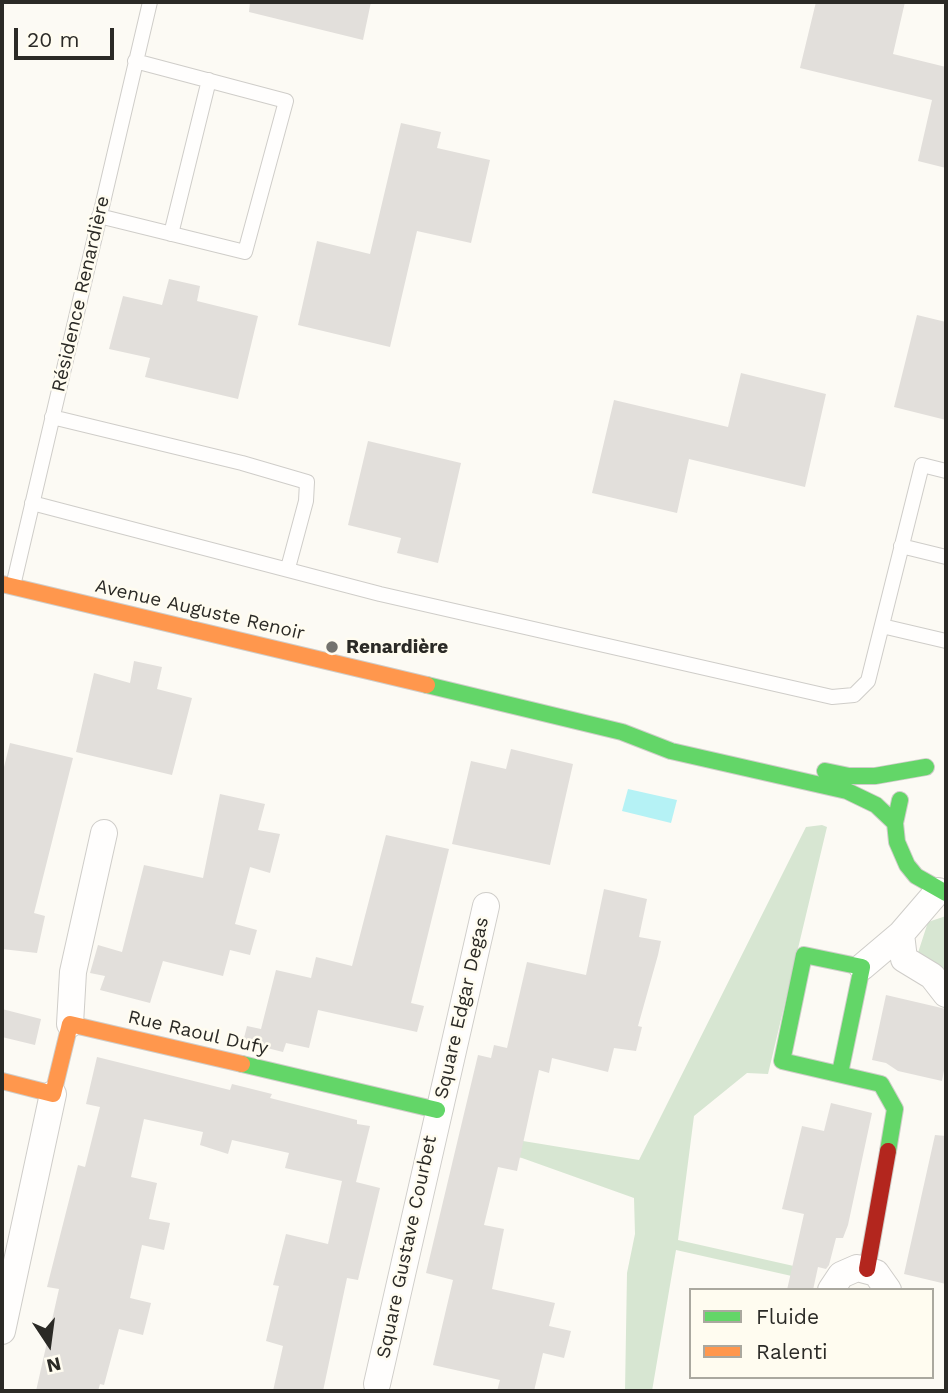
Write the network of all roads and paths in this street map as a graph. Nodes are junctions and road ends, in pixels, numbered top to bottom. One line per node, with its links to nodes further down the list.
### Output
1 (150, 2): 2 (lane, Résidence Renardière)
2 (135, 61): 3 (lane); 4 (lane, Résidence Renardière)
3 (209, 80): 5 (lane); 5 (lane)
4 (99, 216): 5 (lane); 6 (lane, Résidence Renardière)
5 (171, 234)
6 (52, 417): 8 (lane, Résidence Renardière); 11 (lane)
7 (946, 471): 9 (lane)
8 (32, 503): 11 (lane); 12 (lane, Résidence Renardière)
9 (901, 546): 10 (lane); 13 (lane)
10 (946, 557)
11 (288, 568): 13 (lane)
12 (7, 585): 15 (main road, Avenue Auguste Renoir)
13 (882, 626): 14 (lane)
14 (946, 641)
15 (622, 732): 17 (main road, Avenue Auguste Renoir); 18 (main road, Avenue Auguste Renoir)
16 (943, 759): 17 (main road)
17 (926, 767): 18 (main road)
18 (895, 823): 20 (main road)
19 (104, 833): 25 (street)
20 (942, 892): 22 (street)
21 (486, 906): 29 (street, Square Edgar Degas)
22 (901, 934): 23 (street); 24 (street)
23 (862, 967): 26 (main road); 26 (main road)
24 (946, 994)
25 (70, 1024): 28 (main road); 29 (main road, Rue Raoul Dufy)
26 (840, 1073): 30 (main road)
27 (2, 1081): 28 (main road)
28 (53, 1094): 33 (street)
29 (437, 1110): 34 (street, Square Gustave Courbet)
30 (867, 1269): 31 (street); 32 (street)
31 (832, 1288)
32 (887, 1288)
33 (2, 1331)
34 (377, 1384)

